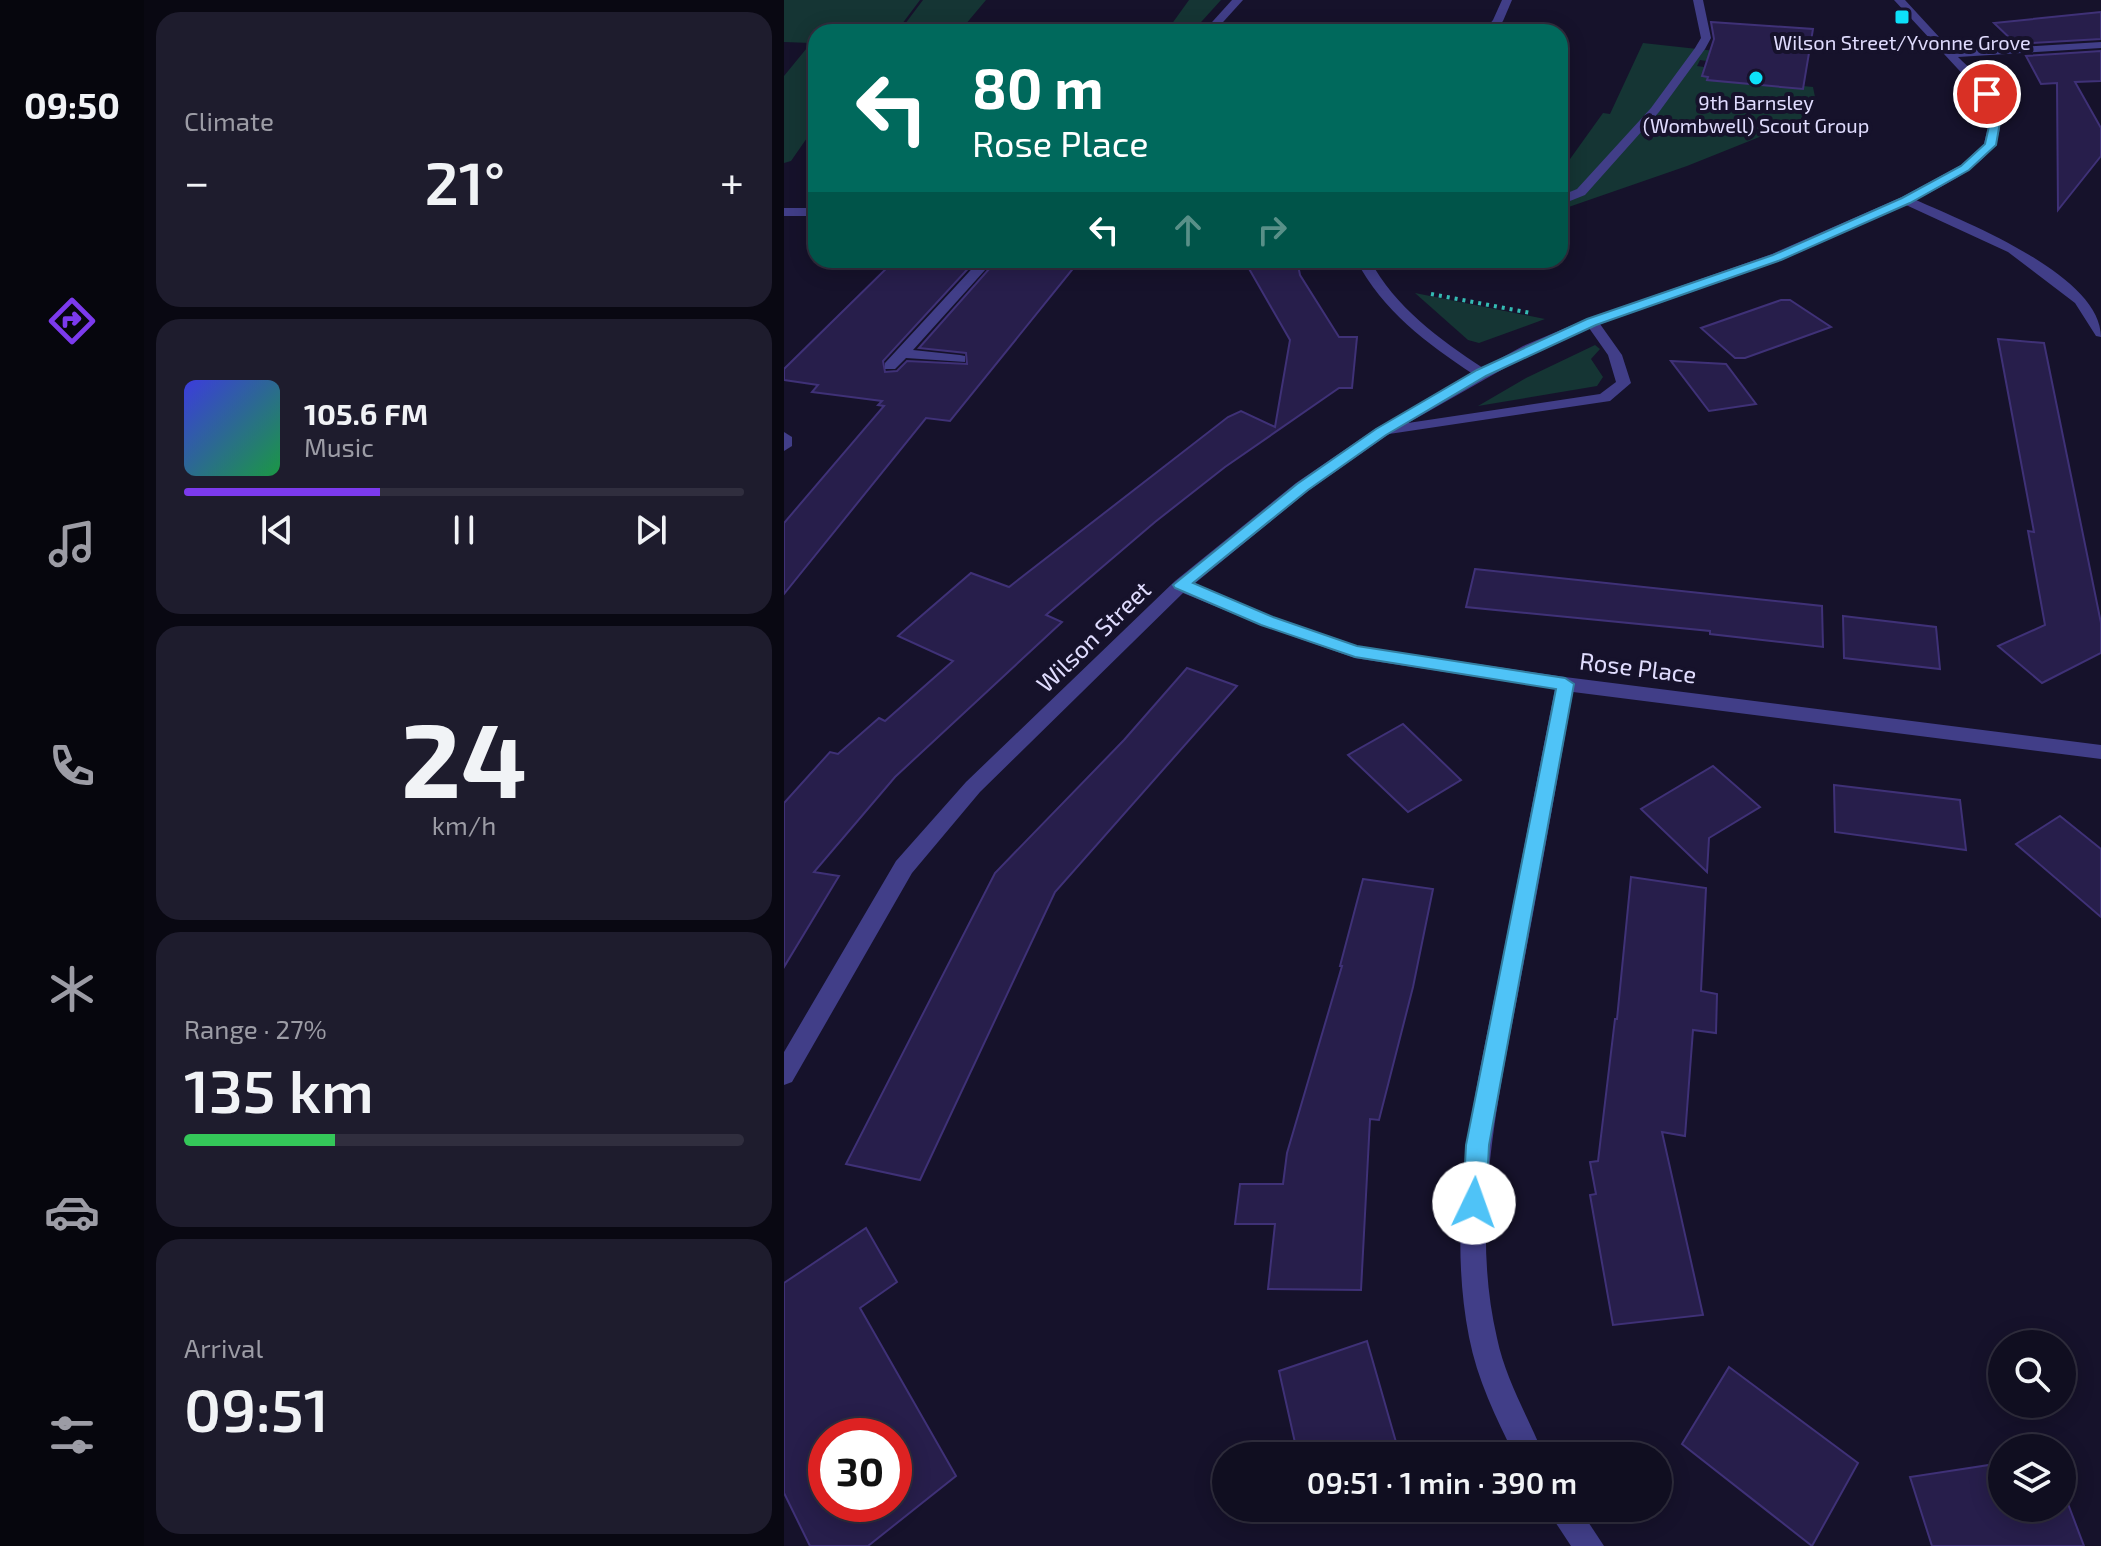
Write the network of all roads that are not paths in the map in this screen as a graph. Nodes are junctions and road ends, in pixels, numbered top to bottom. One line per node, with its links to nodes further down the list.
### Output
1 (1238, 0): 5 (street)
2 (1507, 0): 6 (street)
3 (1698, 0): 9 (street)
4 (1899, 0): 8 (street, Wilson Street)
5 (1216, 24)
6 (1495, 24)
7 (2101, 45): 8 (street)
8 (1952, 54): 10 (street, Wilson Street)
9 (1568, 198)
10 (1906, 200): 15 (street, Wilson Street); 16 (street)
11 (784, 212): 12 (street)
12 (808, 212)
13 (980, 268): 17 (street)
14 (1367, 268): 20 (street)
15 (1592, 322): 20 (street, Wilson Street); 21 (street)
16 (2101, 333)
17 (902, 353): 18 (street); 19 (street)
18 (960, 359)
19 (890, 366)
20 (1481, 373): 21 (street, Wilson Street)
21 (1381, 432): 24 (street, Wilson Street)
22 (784, 437): 23 (street)
23 (784, 446)
24 (1181, 585): 25 (street, Rose Place); 27 (street, Wilson Street)
25 (1565, 684): 26 (street, Rose Place); 28 (street)
26 (2101, 752)
27 (784, 1074)
28 (1521, 1442)
29 (1571, 1522): 30 (street)
30 (1589, 1546)

